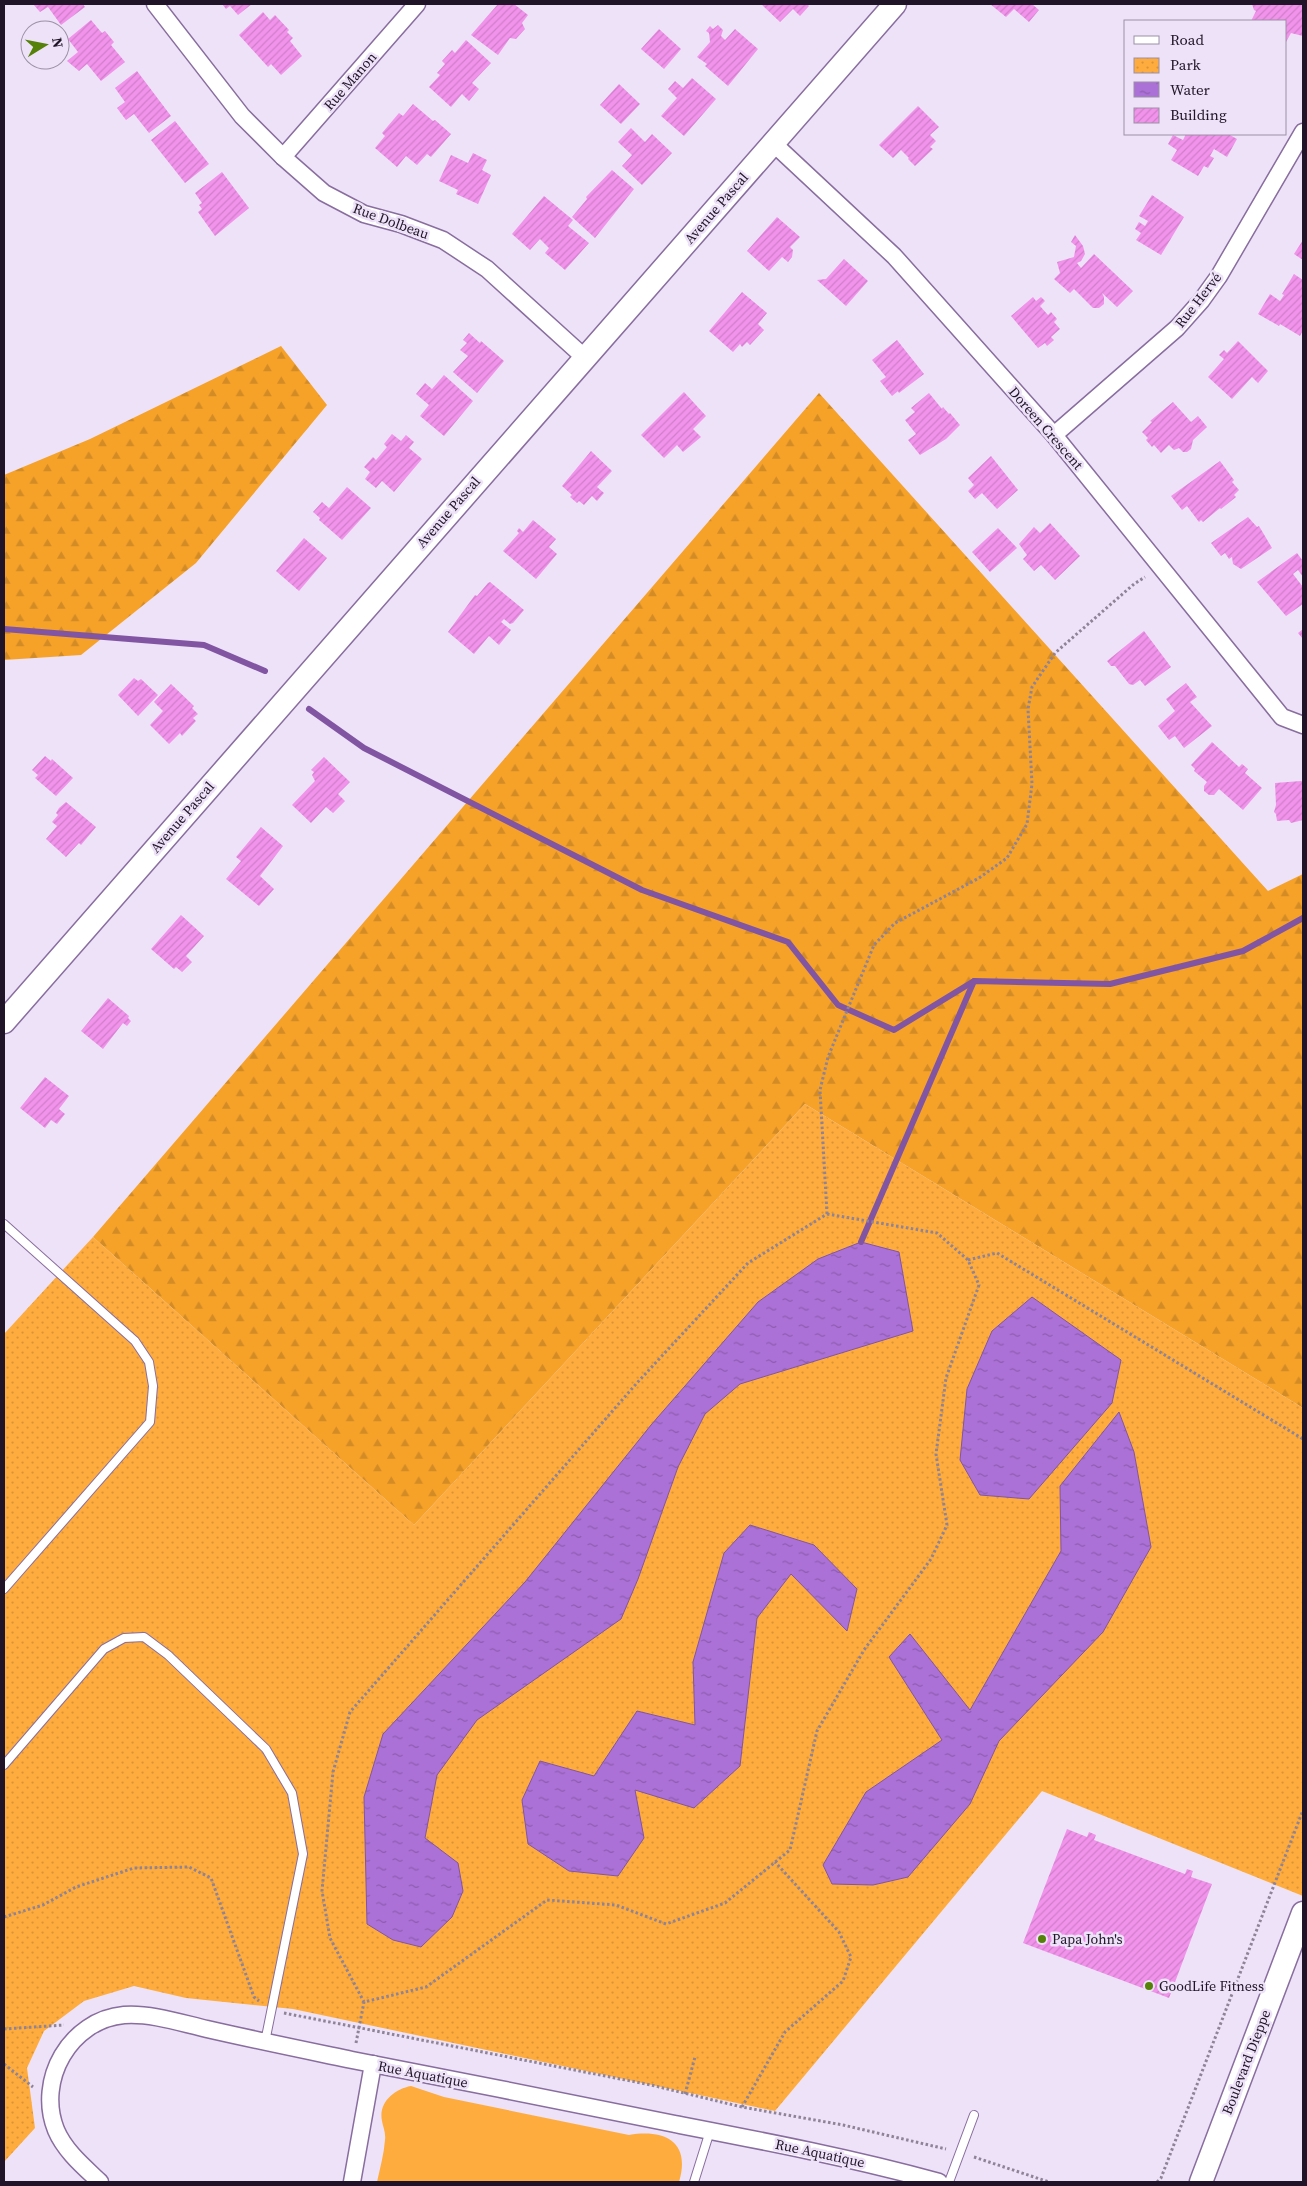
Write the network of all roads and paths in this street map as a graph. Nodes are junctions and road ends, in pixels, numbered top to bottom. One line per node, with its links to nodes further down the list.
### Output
1 (155, 4): 6 (street, Rue Dolbeau)
2 (417, 4): 6 (street, Rue Manon)
3 (894, 4): 5 (street, Avenue Pascal)
4 (1303, 132): 8 (street, Rue Hervé)
5 (772, 144): 7 (street, Avenue Pascal); 8 (street, Doreen Crescent)
6 (283, 158): 7 (street, Rue Dolbeau)
7 (584, 356): 11 (street, Avenue Pascal)
8 (1054, 435): 9 (street, Doreen Crescent)
9 (1161, 567): 10 (street, Doreen Crescent); 12 (path)
10 (1303, 726)
11 (4, 1022)
12 (827, 1214): 14 (path); 22 (path)
13 (4, 1224): 16 (lane)
14 (968, 1260): 15 (path); 19 (path)
15 (1303, 1439)
16 (4, 1589)
17 (4, 1765): 23 (lane)
18 (1303, 1810): 45 (path)
19 (775, 1862): 22 (path); 34 (path)
20 (1303, 1913): 38 (street, Boulevard Dieppe)
21 (4, 1917): 23 (path)
22 (364, 2002): 26 (path)
23 (271, 2011): 26 (path); 27 (lane)
24 (96, 2022): 25 (path); 27 (street, Rue Aquatique); 33 (street, Rue Aquatique)
25 (4, 2029)
26 (359, 2029): 29 (path); 32 (path)
27 (265, 2042): 29 (street, Rue Aquatique)
28 (695, 2057): 32 (path)
29 (353, 2060): 31 (street, Rue Aquatique)
30 (4, 2064): 33 (path)
31 (373, 2064): 36 (street, Rue Aquatique); 40 (street)
32 (685, 2094): 34 (path)
33 (51, 2101): 39 (street, Rue Aquatique)
34 (742, 2107): 37 (path)
35 (974, 2115): 37 (lane)
36 (710, 2131): 41 (lane); 42 (street, Rue Aquatique)
37 (960, 2152): 43 (lane); 44 (path)
38 (1212, 2153): 46 (street); 47 (street, Boulevard Dieppe); 48 (street)
39 (100, 2182)
40 (352, 2182)
41 (694, 2182)
42 (939, 2182)
43 (948, 2182)
44 (1049, 2182)
45 (1157, 2182)
46 (1184, 2182)
47 (1200, 2182)
48 (1212, 2182)

